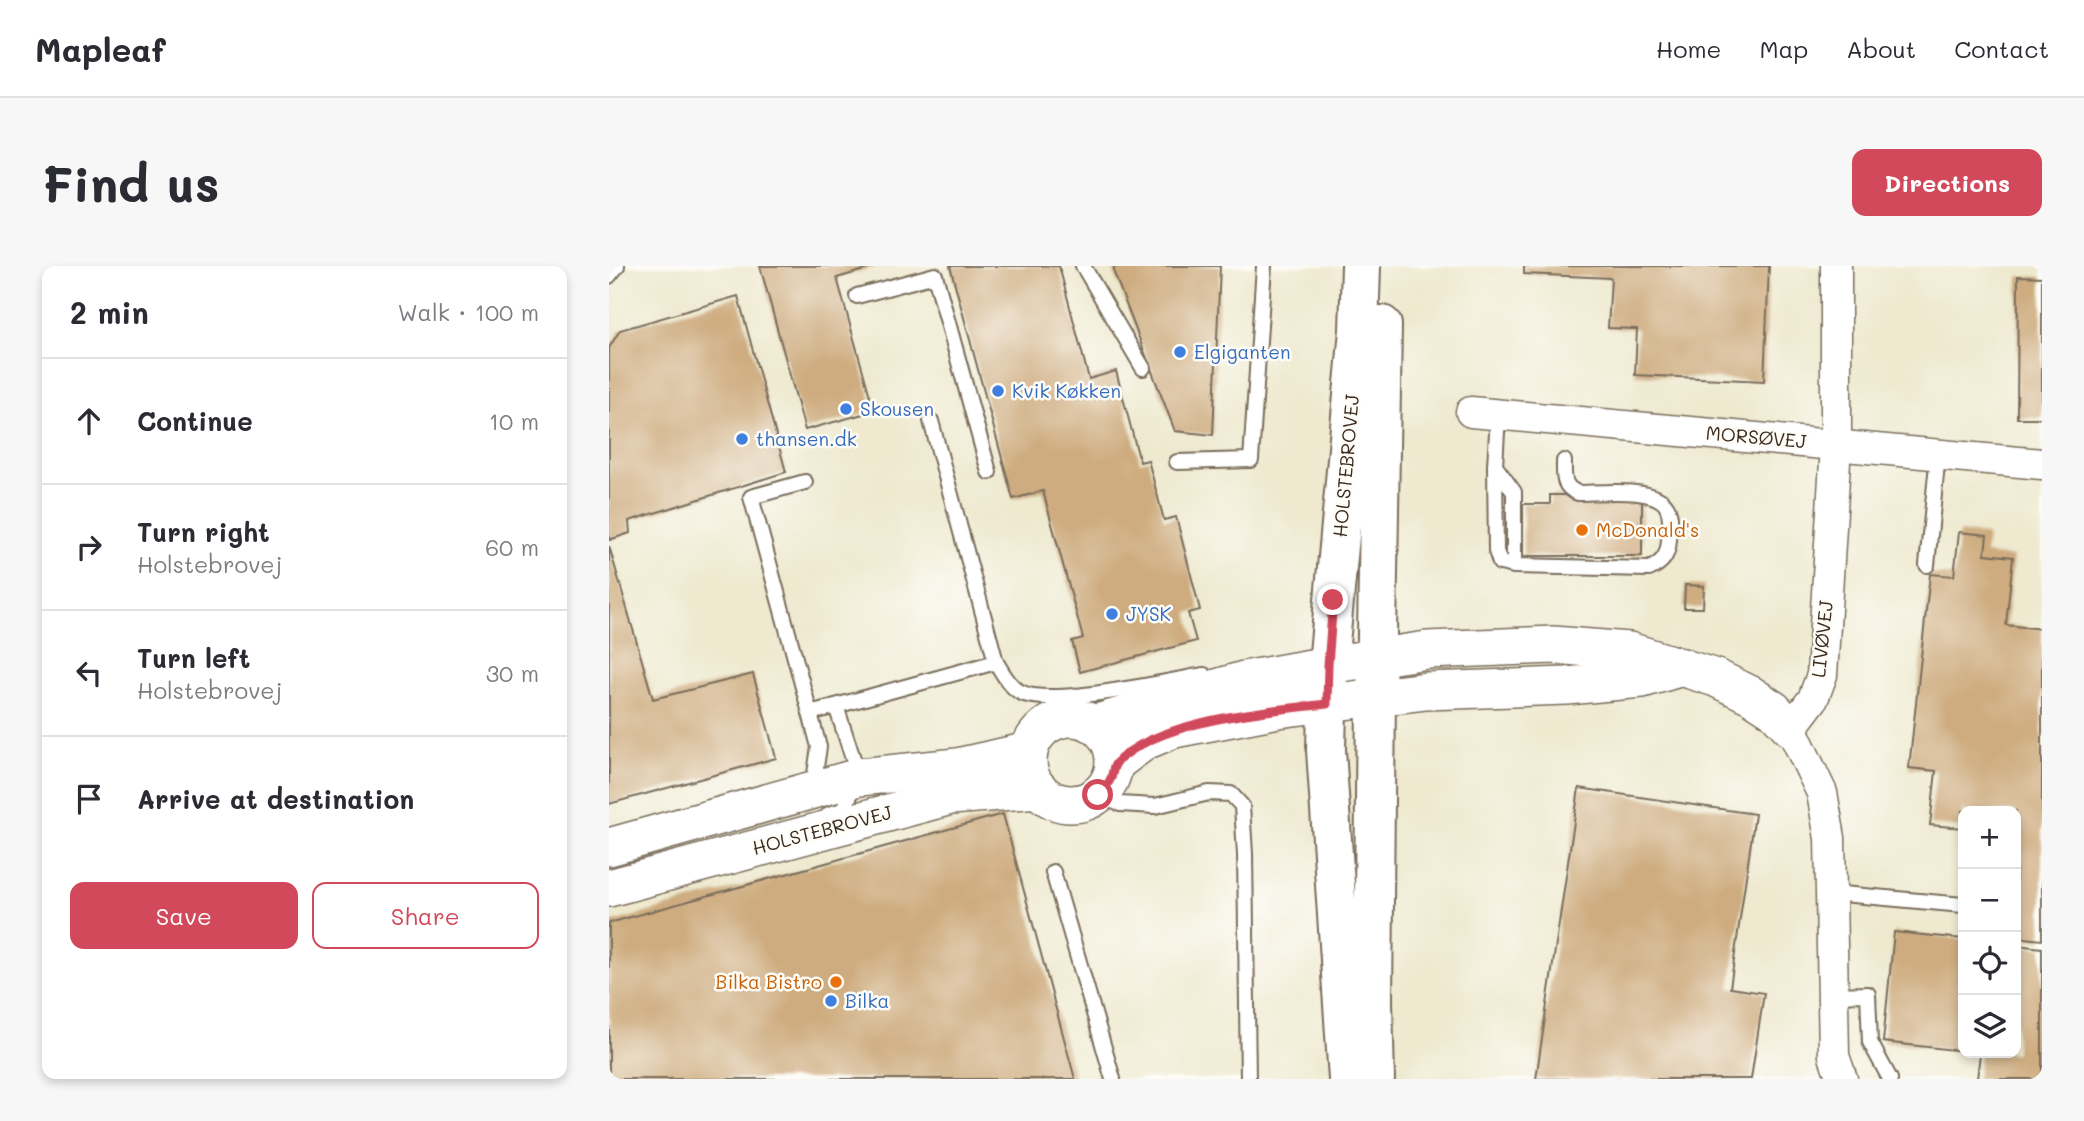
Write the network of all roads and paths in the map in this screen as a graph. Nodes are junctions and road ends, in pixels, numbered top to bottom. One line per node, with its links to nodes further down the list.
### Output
1 (617, 266): 7 (lane)
2 (1083, 266): 9 (lane)
3 (1264, 266): 15 (lane)
4 (1361, 266): 22 (main road, HOLSTEBROVEJ)
5 (1387, 266): 20 (main road, HOLSTEBROVEJ)
6 (1836, 266): 12 (street, LIVØVEJ)
7 (609, 276)
8 (857, 296): 17 (lane)
9 (1143, 368)
10 (1484, 413): 12 (street, MORSØVEJ); 14 (lane)
11 (930, 421): 21 (lane)
12 (1836, 445): 13 (street, MORSØVEJ); 30 (street, LIVØVEJ)
13 (1938, 454): 16 (street, MORSØVEJ); 19 (lane)
14 (1564, 461)
15 (1177, 463)
16 (2042, 464)
17 (989, 472)
18 (805, 482): 28 (lane)
19 (1927, 565)
20 (1377, 658): 22 (street); 23 (street); 25 (main road, HOLSTEBROVEJ)
21 (996, 662): 24 (lane); 27 (lane)
22 (1328, 665): 24 (street); 26 (main road, HOLSTEBROVEJ)
23 (1682, 667): 25 (street); 30 (street)
24 (1244, 680): 29 (street)
25 (1376, 696): 26 (street); 46 (main road, HOLSTEBROVEJ)
26 (1327, 704): 33 (street); 45 (main road, HOLSTEBROVEJ)
27 (836, 706): 28 (lane); 32 (lane)
28 (810, 713): 35 (lane)
29 (1094, 724): 31 (street); 33 (street)
30 (1791, 728): 40 (street)
31 (1029, 751): 32 (street, HOLSTEBROVEJ); 34 (street)
32 (859, 777): 35 (street, HOLSTEBROVEJ); 37 (lane)
33 (1106, 780): 34 (street); 44 (lane)
34 (1038, 789): 37 (street, HOLSTEBROVEJ)
35 (812, 790): 36 (street, HOLSTEBROVEJ)
36 (609, 848)
37 (702, 862): 39 (street, HOLSTEBROVEJ)
38 (1053, 872): 43 (lane)
39 (609, 888)
40 (1831, 893): 41 (lane); 42 (street)
41 (1958, 905)
42 (1832, 995): 47 (street); 48 (lane)
43 (1113, 1079)
44 (1248, 1079)
45 (1348, 1079)
46 (1375, 1079)
47 (1842, 1079)
48 (1890, 1079)

